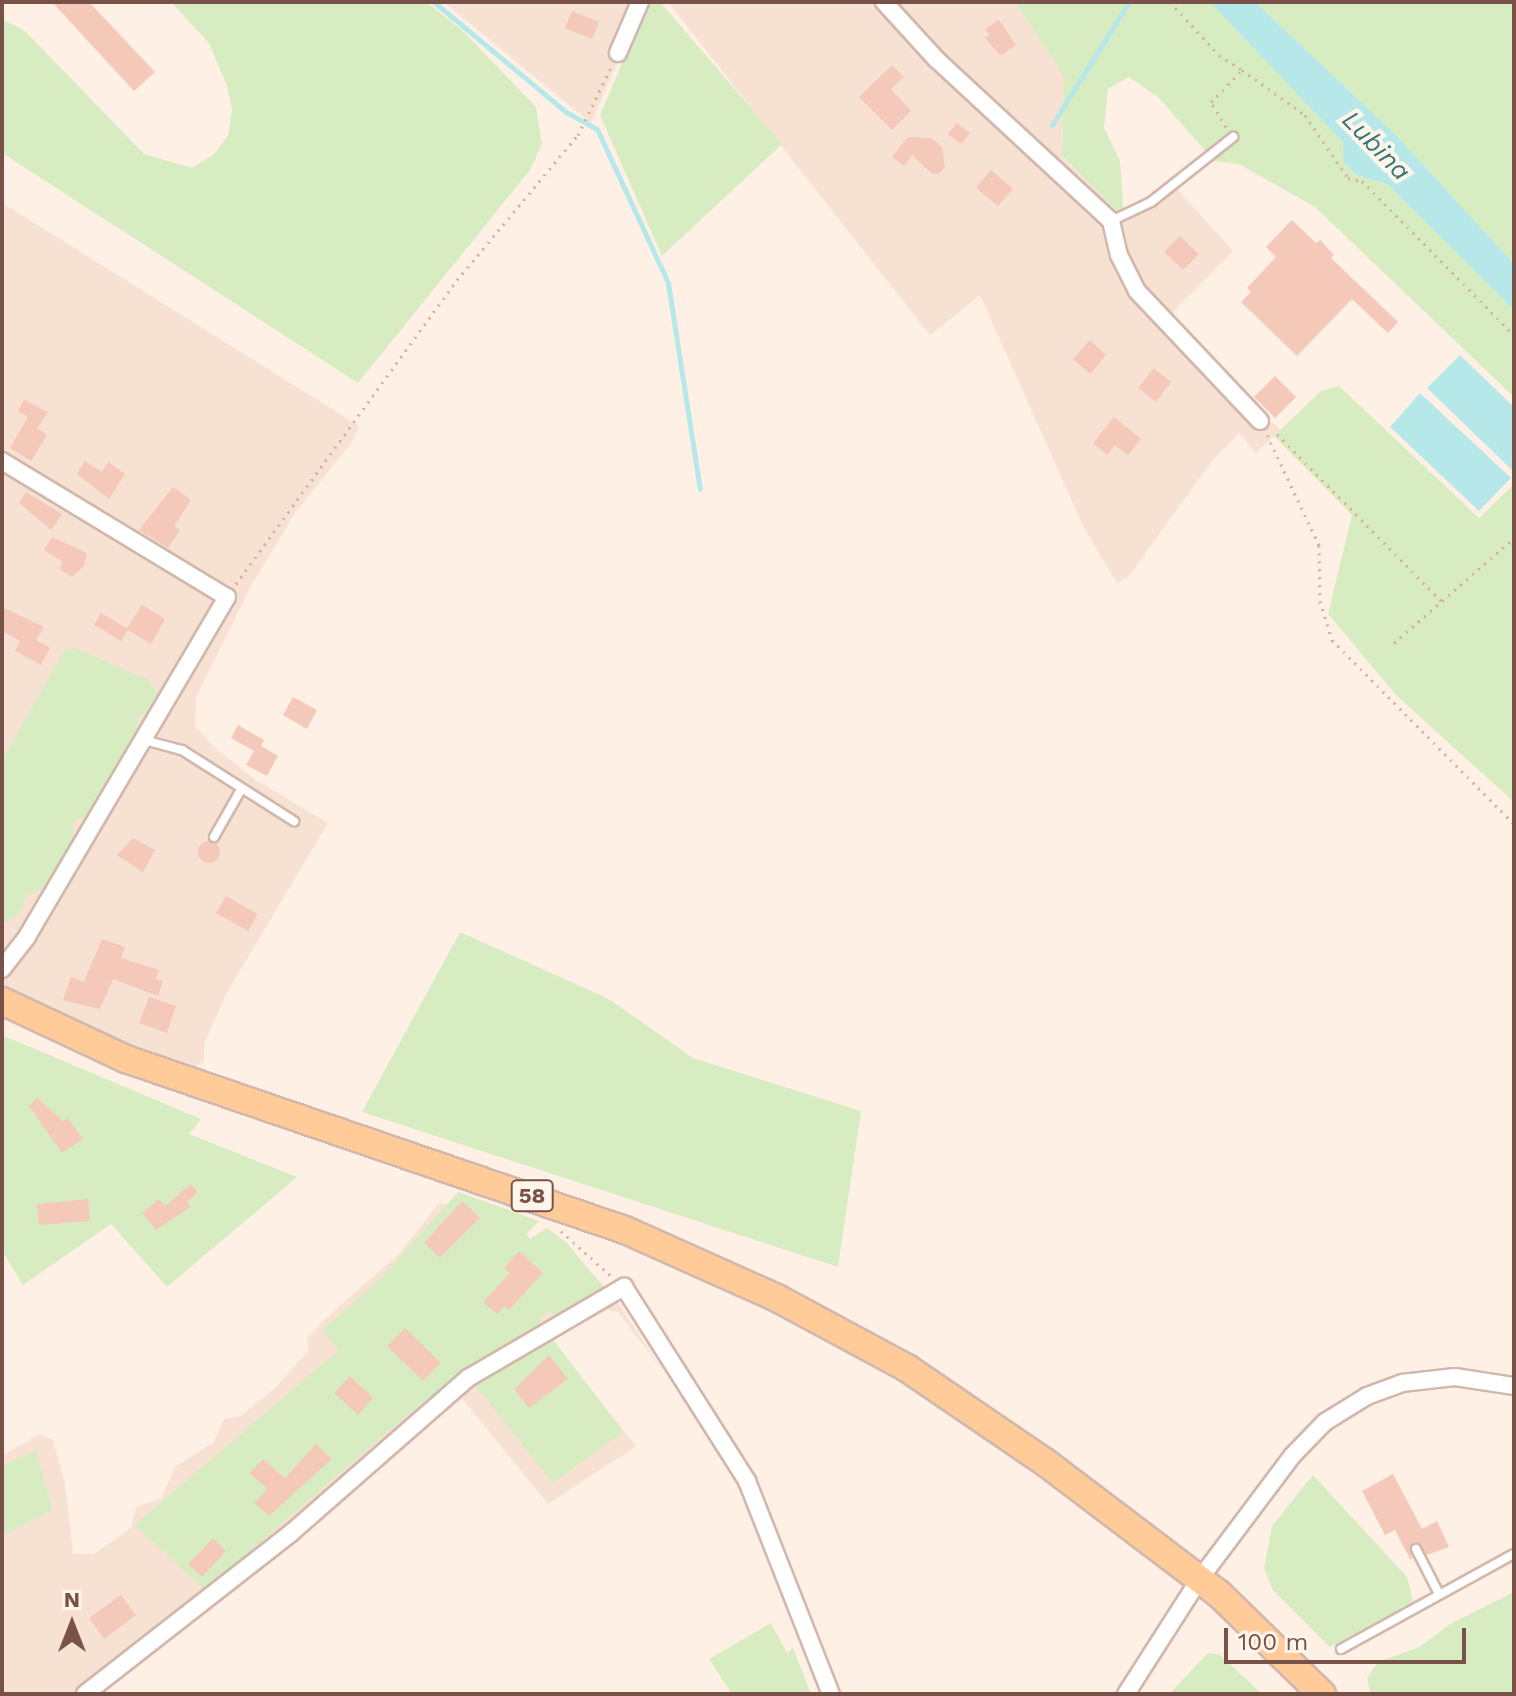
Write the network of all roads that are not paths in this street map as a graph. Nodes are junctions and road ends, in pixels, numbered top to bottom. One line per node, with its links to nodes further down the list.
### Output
1 (640, 2): 3 (street)
2 (884, 2): 5 (street)
3 (618, 53)
4 (1233, 137): 5 (lane)
5 (1111, 221): 6 (street)
6 (1260, 421)
7 (2, 461): 8 (street)
8 (144, 740): 9 (lane); 12 (street)
9 (242, 788): 10 (lane); 11 (lane)
10 (294, 821)
11 (214, 837)
12 (2, 969)
13 (2, 1001): 17 (main road, 58)
14 (1514, 1386): 17 (street)
15 (1416, 1549): 18 (lane)
16 (1514, 1554): 18 (lane)
17 (1199, 1580): 22 (street); 23 (main road, 58)
18 (1439, 1594): 19 (lane)
19 (1341, 1649)
20 (85, 1694): 21 (street)
21 (831, 1694)
22 (1126, 1694)
23 (1322, 1694)

